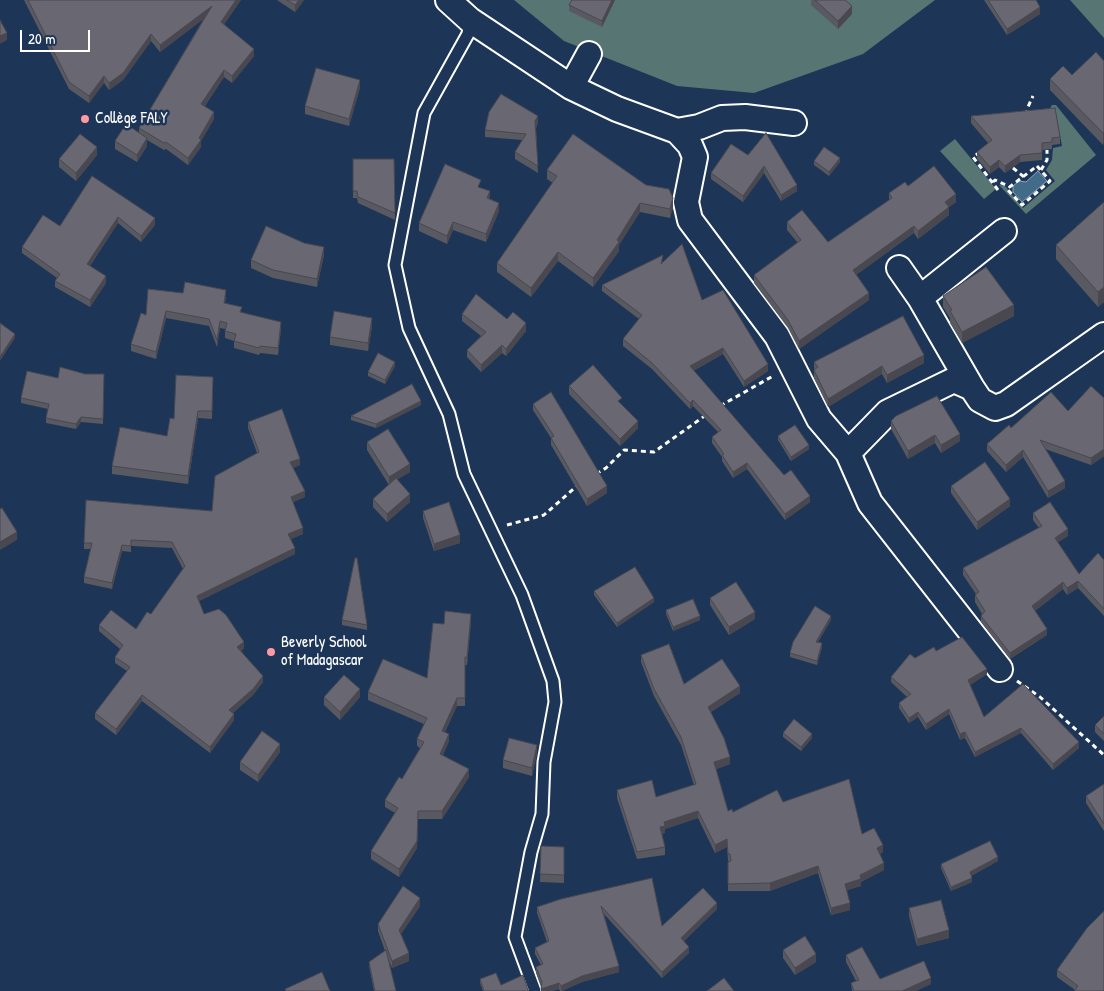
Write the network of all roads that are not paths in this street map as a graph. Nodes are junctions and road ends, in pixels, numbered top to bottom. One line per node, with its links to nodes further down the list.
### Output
1 (448, 0): 2 (street)
2 (470, 20): 4 (street); 14 (lane)
3 (589, 54): 4 (street)
4 (571, 87): 6 (street)
5 (794, 122): 6 (street)
6 (677, 131): 12 (street)
7 (1004, 231): 9 (street)
8 (899, 268): 9 (street)
9 (920, 298): 11 (street)
10 (1104, 335): 11 (street)
11 (972, 388): 12 (street)
12 (848, 453): 13 (street)
13 (1000, 669)
14 (534, 991)

